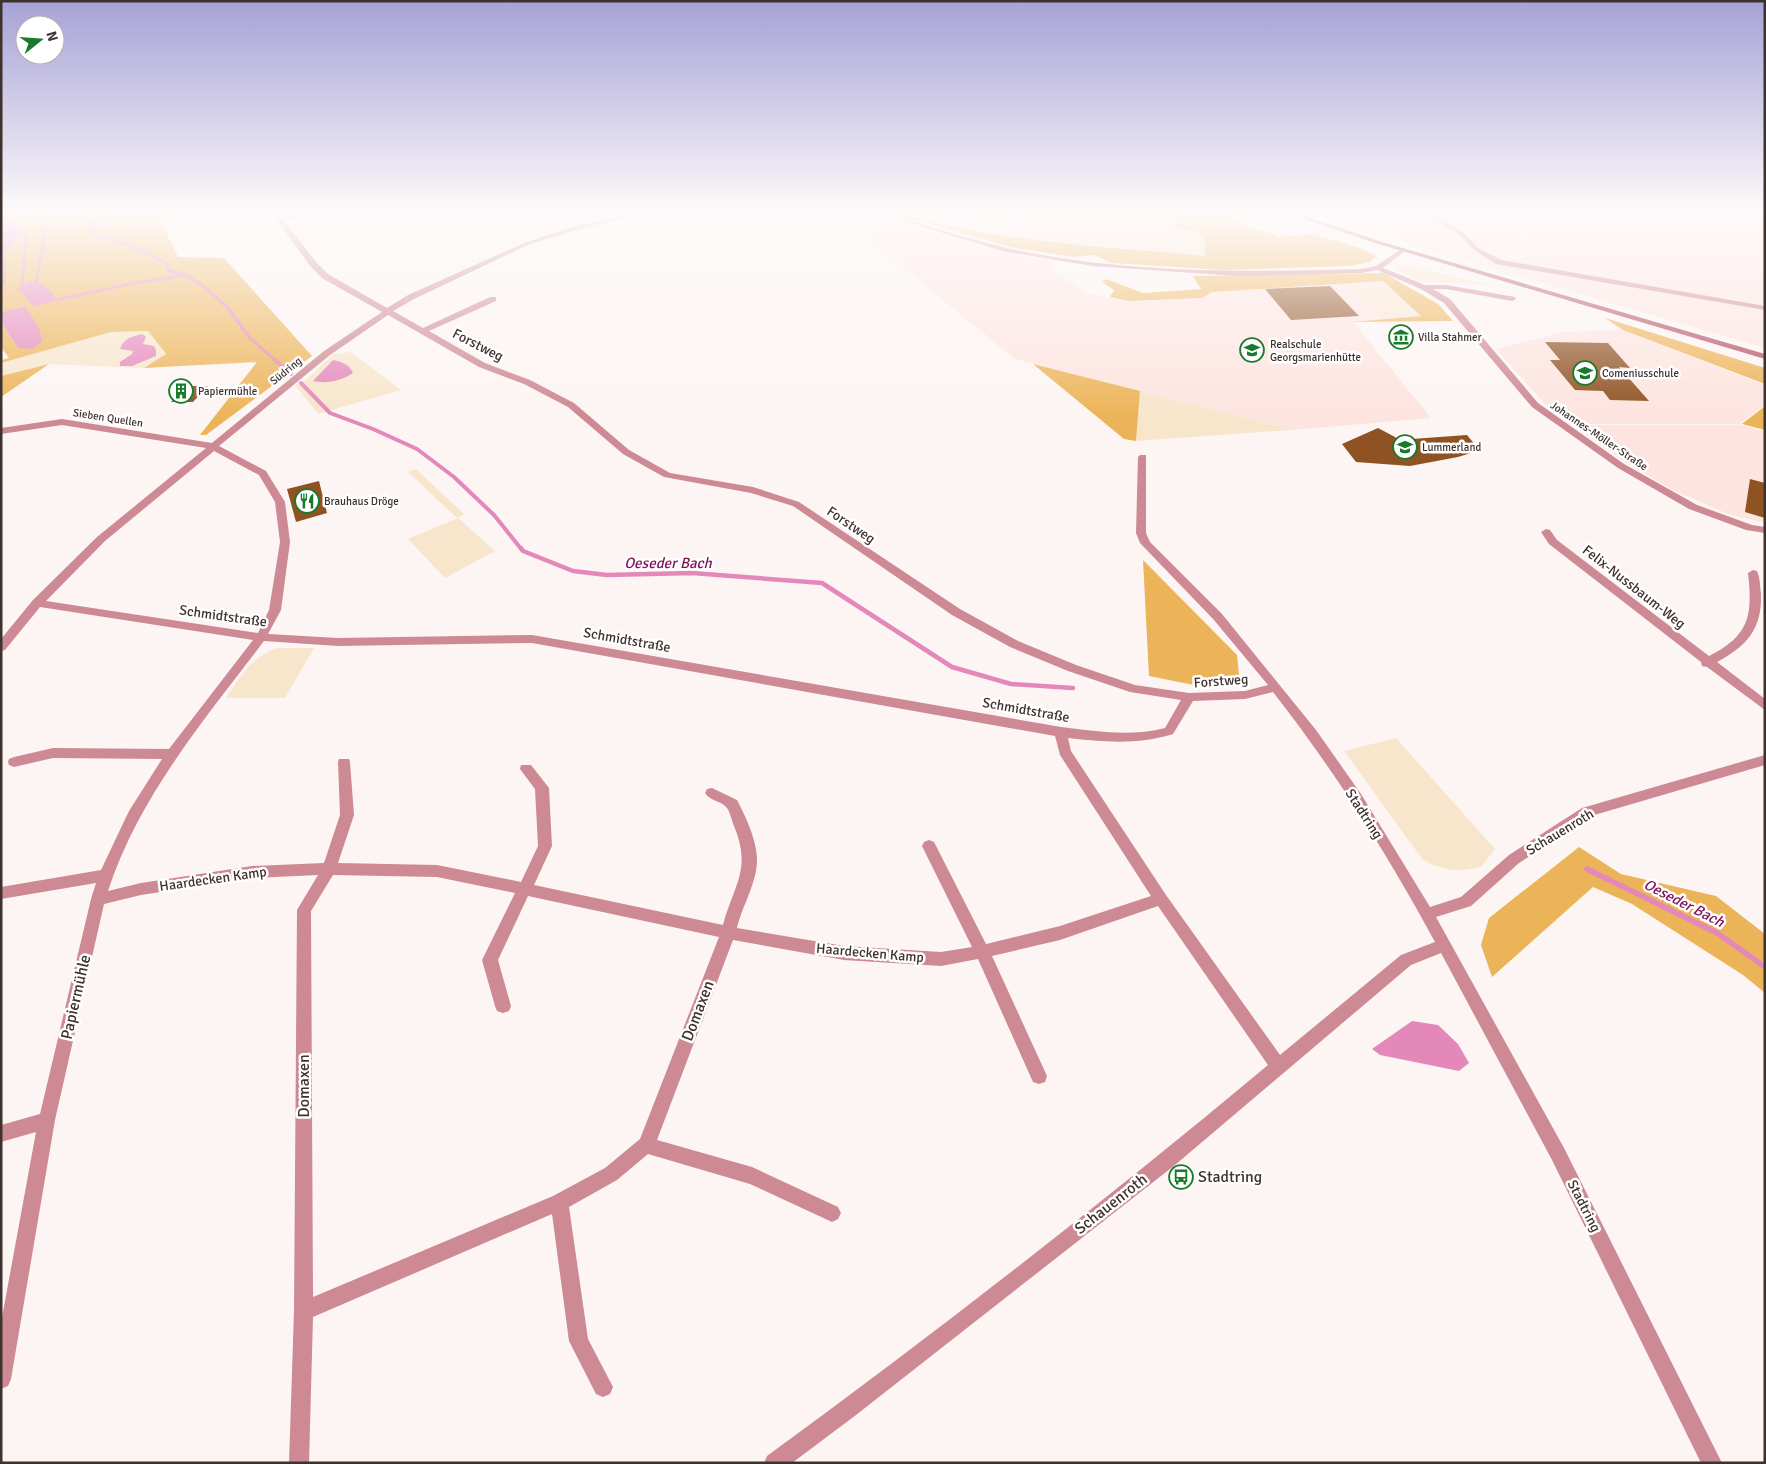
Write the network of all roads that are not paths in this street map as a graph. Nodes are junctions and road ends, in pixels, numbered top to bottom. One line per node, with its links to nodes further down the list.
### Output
1 (331, 279): 10 (street, Forstweg)
2 (449, 279): 10 (street, Südring)
3 (1405, 279): 6 (street, Johannes-Möller-Straße)
4 (1504, 279): 12 (main road)
5 (1599, 279): 9 (street)
6 (1424, 287): 8 (street); 16 (street, Johannes-Möller-Straße)
7 (493, 299): 11 (street, Forstweg)
8 (1512, 299)
9 (1765, 308)
10 (388, 311): 11 (street, Forstweg); 14 (street, Südring)
11 (423, 331): 24 (street, Forstweg)
12 (1765, 357)
13 (1, 431): 14 (street, Sieben Quellen)
14 (212, 446): 19 (street, Südring); 20 (street, Papiermühle)
15 (1143, 457): 23 (street, Stadtring)
16 (1765, 530)
17 (1546, 532): 22 (street, Felix-Nussbaum-Weg)
18 (1753, 573): 22 (street)
19 (37, 603): 20 (street, Schmidtstraße); 21 (street, Südring)
20 (261, 637): 26 (street, Schmidtstraße); 27 (street, Papiermühle)
21 (1, 648)
22 (1706, 662): 25 (street, Felix-Nussbaum-Weg)
23 (1276, 687): 24 (street, Forstweg); 40 (street, Stadtring)
24 (1189, 698): 26 (street, Schmidtstraße)
25 (1765, 706)
26 (1061, 732): 39 (street)
27 (172, 754): 29 (street); 35 (street, Papiermühle)
28 (1765, 760): 40 (street, Schauenroth)
29 (14, 762)
30 (344, 762): 34 (street)
31 (526, 769): 36 (street)
32 (712, 793): 41 (street)
33 (929, 846): 43 (street)
34 (329, 869): 36 (street, Haardecken Kamp); 38 (street, Haardecken Kamp); 52 (street, Domaxen)
35 (106, 875): 37 (street); 38 (street, Papiermühle)
36 (524, 889): 41 (street, Haardecken Kamp); 44 (street)
37 (1, 893)
38 (98, 899): 47 (street, Papiermühle)
39 (1161, 899): 43 (street, Haardecken Kamp); 45 (street)
40 (1427, 914): 42 (street, Stadtring)
41 (728, 933): 43 (street, Haardecken Kamp); 49 (street, Domaxen)
42 (1445, 945): 45 (street, Schauenroth); 58 (street, Stadtring)
43 (982, 952): 46 (street)
44 (503, 1006)
45 (1279, 1068): 57 (street, Schauenroth)
46 (1039, 1076)
47 (47, 1120): 48 (street); 53 (street, Papiermühle)
48 (1, 1134)
49 (646, 1145): 50 (street, Domaxen); 51 (street)
50 (559, 1202): 52 (street, Domaxen); 55 (street)
51 (832, 1213)
52 (304, 1311): 56 (street, Domaxen)
53 (3, 1358): 54 (street, Papiermühle)
54 (1, 1379)
55 (603, 1387)
56 (299, 1463)
57 (774, 1463)
58 (1712, 1463)

